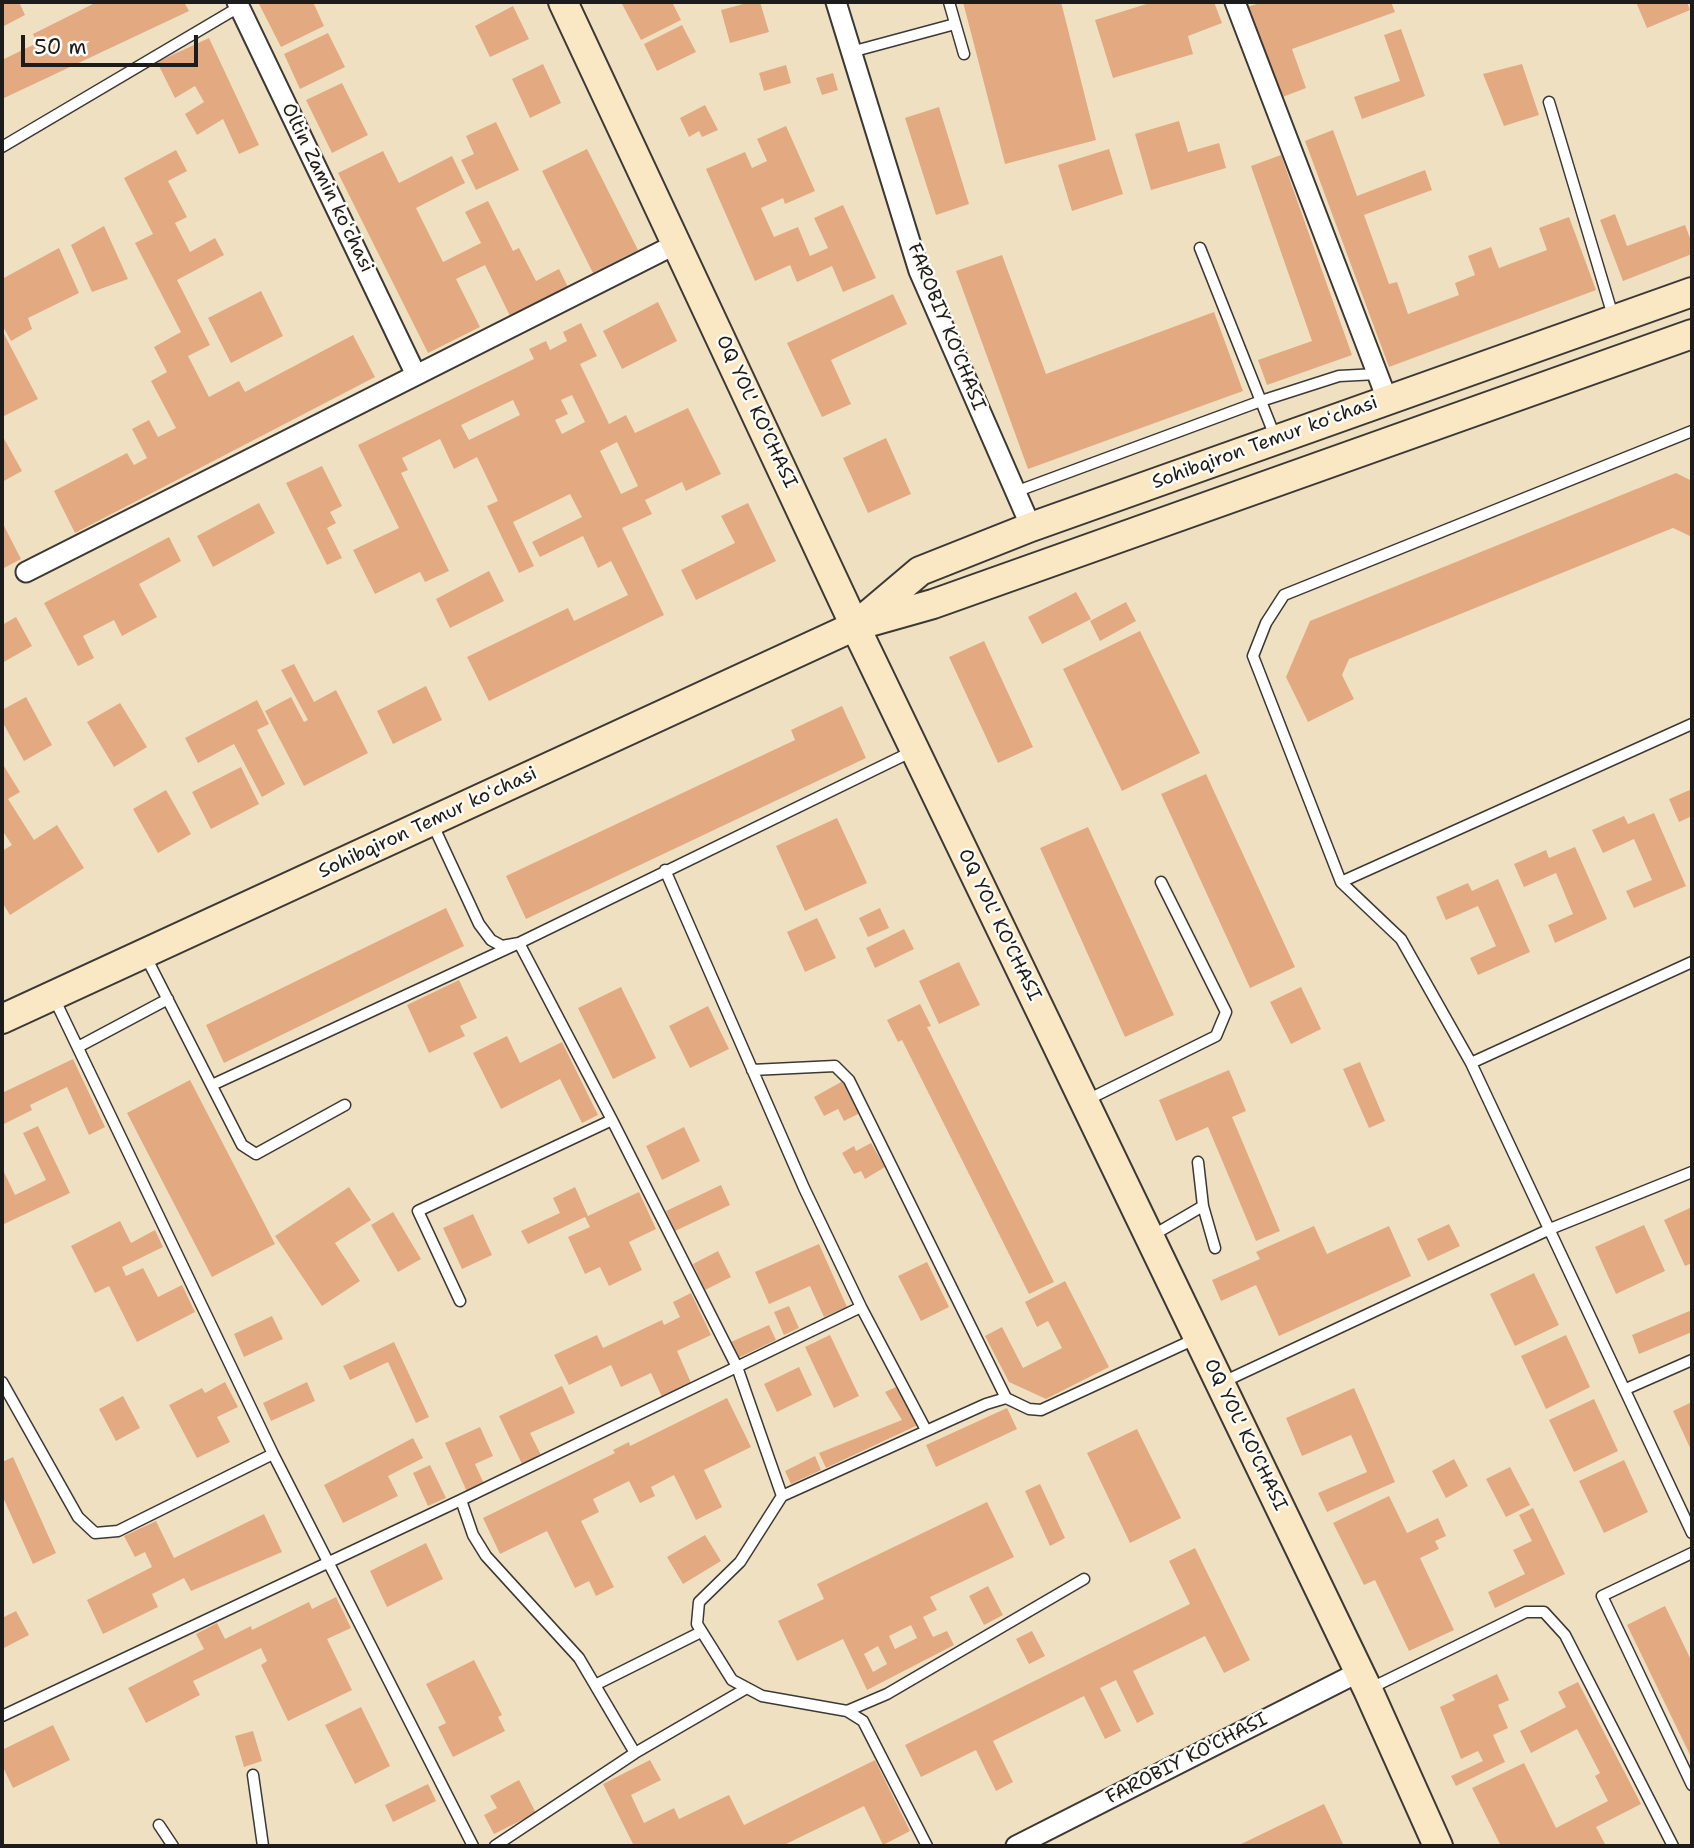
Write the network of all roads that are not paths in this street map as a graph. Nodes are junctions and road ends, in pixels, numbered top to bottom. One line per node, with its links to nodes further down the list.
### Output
1 (563, 2): 11 (main road, OQ YOL' KO'CHASI)
2 (836, 2): 7 (street, FAROBIY KO'CHASI)
3 (949, 2): 6 (lane)
4 (1235, 2): 17 (street)
5 (238, 4): 10 (lane); 16 (street, Oltin Zamin koʻchasi)
6 (955, 24): 7 (lane); 8 (lane)
7 (850, 52): 21 (street, FAROBIY KO'CHASI)
8 (964, 54)
9 (1549, 102): 14 (lane)
10 (2, 147)
11 (678, 243): 16 (street); 24 (main road, OQ YOL' KO'CHASI)
12 (1200, 248): 18 (lane)
13 (1692, 292): 14 (main road, Sohibqiron Temur koʻchasi)
14 (1614, 321): 17 (main road, Sohibqiron Temur koʻchasi)
15 (1692, 334): 24 (main road, Sohibqiron Temur koʻchasi)
16 (416, 375): 23 (street)
17 (1382, 387): 18 (lane); 20 (main road, Sohibqiron Temur koʻchasi)
18 (1261, 401): 20 (lane); 21 (lane)
19 (1692, 430): 30 (lane)
20 (1276, 439): 22 (main road, Sohibqiron Temur koʻchasi)
21 (1015, 492): 22 (street, FAROBIY KO'CHASI)
22 (1031, 527): 24 (main road, Sohibqiron Temur koʻchasi)
23 (26, 572)
24 (855, 626): 26 (main road, OQ YOL' KO'CHASI); 27 (main road, Sohibqiron Temur koʻchasi)
25 (1692, 724): 30 (lane)
26 (915, 750): 28 (lane); 41 (main road, OQ YOL' KO'CHASI)
27 (431, 821): 31 (lane); 32 (main road, Sohibqiron Temur koʻchasi)
28 (665, 870): 31 (lane); 39 (lane)
29 (1161, 882): 41 (lane)
30 (1341, 883): 38 (lane)
31 (519, 943): 40 (lane); 43 (lane)
32 (144, 953): 34 (main road, Sohibqiron Temur koʻchasi); 35 (lane)
33 (1692, 961): 38 (lane)
34 (53, 996): 36 (main road, Sohibqiron Temur koʻchasi); 37 (lane)
35 (168, 999): 37 (lane); 40 (lane)
36 (2, 1019)
37 (78, 1047): 60 (lane)
38 (1471, 1063): 47 (lane)
39 (752, 1070): 51 (lane); 58 (lane)
40 (212, 1085): 42 (lane)
41 (1084, 1101): 48 (main road, OQ YOL' KO'CHASI)
42 (345, 1105)
43 (612, 1121): 50 (lane); 54 (lane)
44 (1198, 1162): 46 (lane)
45 (1692, 1172): 47 (lane)
46 (1203, 1206): 48 (lane); 49 (lane)
47 (1550, 1229): 56 (lane); 57 (lane)
48 (1150, 1237): 52 (main road, OQ YOL' KO'CHASI)
49 (1215, 1248)
50 (460, 1301)
51 (861, 1307): 54 (lane); 59 (lane)
52 (1198, 1337): 56 (main road, OQ YOL' KO'CHASI); 58 (lane)
53 (1692, 1360): 57 (lane)
54 (737, 1367): 61 (lane); 62 (lane)
55 (2, 1382): 60 (lane)
56 (1221, 1383): 68 (main road, OQ YOL' KO'CHASI)
57 (1626, 1388): 63 (lane)
58 (1006, 1398): 59 (lane)
59 (926, 1430): 61 (lane)
60 (273, 1454): 65 (lane)
61 (782, 1496): 67 (lane)
62 (461, 1500): 65 (lane); 69 (lane)
63 (1692, 1532)
64 (1692, 1553): 75 (lane)
65 (328, 1562): 72 (lane); 79 (lane)
66 (1084, 1580): 71 (lane)
67 (702, 1632): 69 (lane); 70 (lane)
68 (1363, 1681): 82 (street, FAROBIY KO'CHASI); 83 (main road, OQ YOL' KO'CHASI); 84 (lane)
69 (595, 1685): 73 (lane)
70 (747, 1688): 71 (lane); 73 (lane)
71 (847, 1711): 81 (lane)
72 (2, 1716)
73 (635, 1752): 80 (lane)
74 (253, 1775): 78 (lane)
75 (1692, 1785)
76 (159, 1825): 77 (lane)
77 (173, 1846)
78 (263, 1846)
79 (474, 1846)
80 (495, 1846)
81 (927, 1846)
82 (1016, 1846)
83 (1438, 1846)
84 (1674, 1846)

